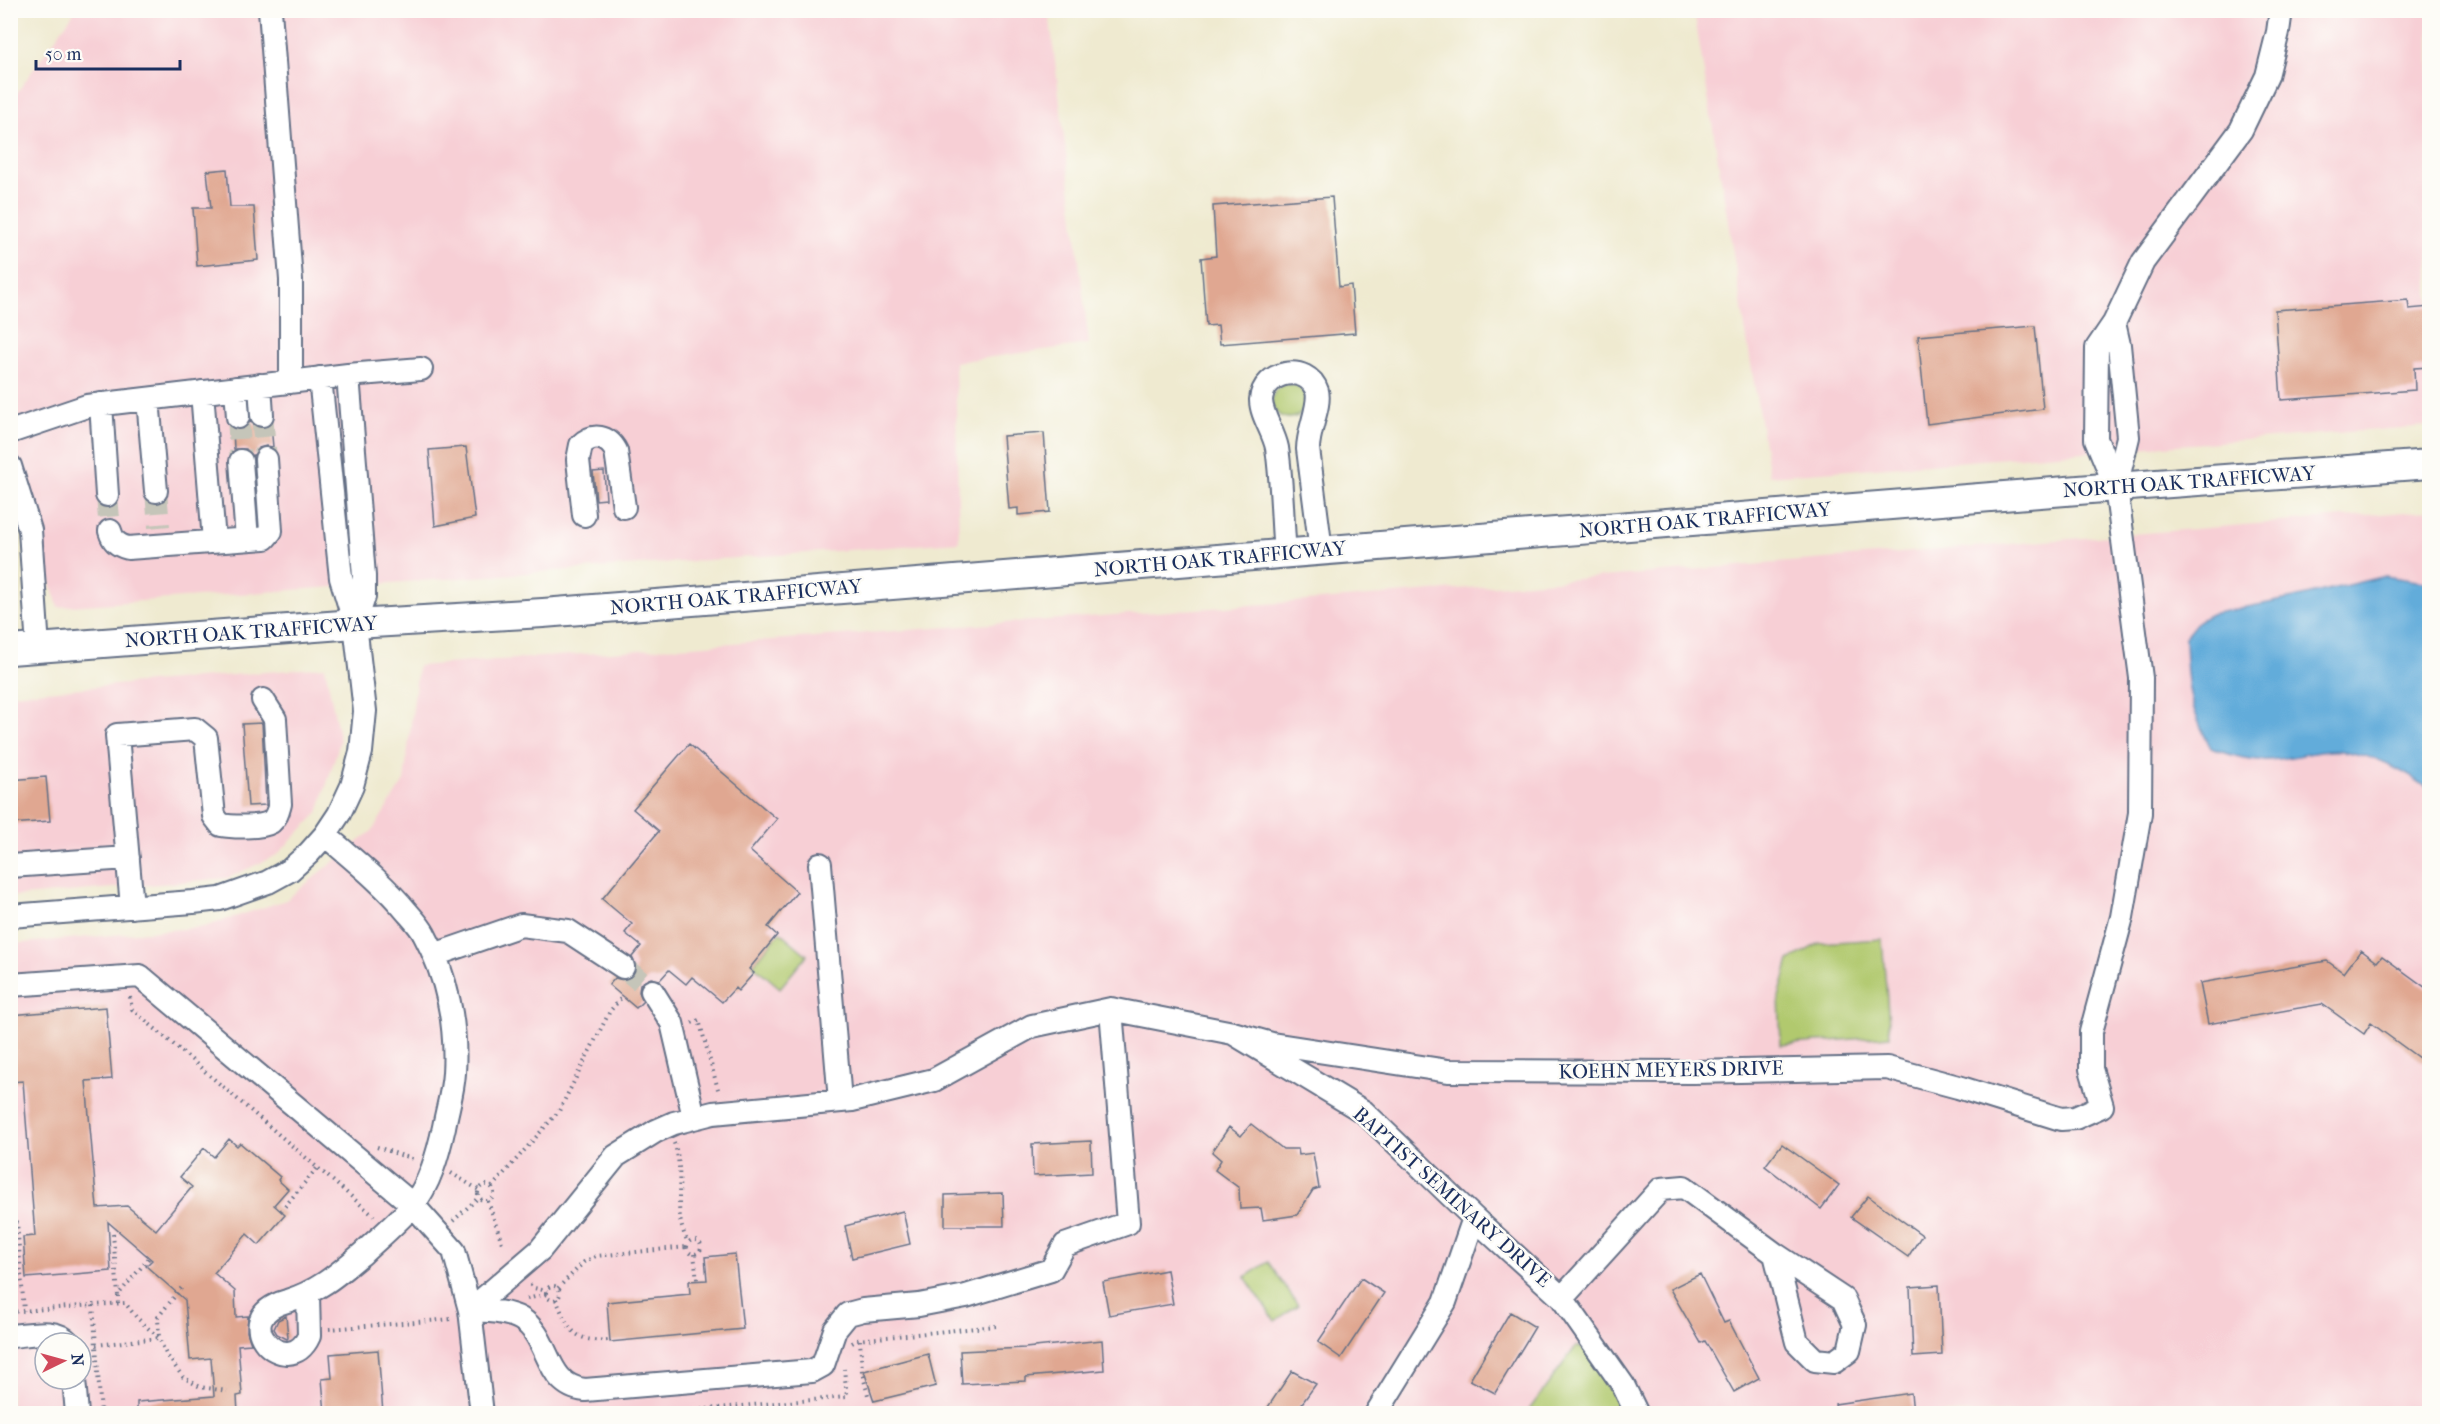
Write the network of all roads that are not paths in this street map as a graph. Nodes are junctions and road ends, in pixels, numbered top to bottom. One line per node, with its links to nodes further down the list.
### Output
1 (270, 10): 7 (street)
2 (2281, 10): 3 (street)
3 (2114, 323): 20 (street); 20 (street)
4 (421, 369): 5 (street)
5 (348, 375): 6 (street); 30 (street)
6 (320, 378): 7 (street); 30 (street)
7 (291, 382): 8 (street)
8 (260, 385): 9 (street); 13 (street)
9 (236, 388): 10 (street); 14 (street)
10 (202, 392): 11 (street); 27 (street)
11 (148, 399): 12 (street); 21 (street)
12 (101, 404): 15 (street); 22 (street)
13 (262, 415)
14 (238, 417)
15 (10, 432)
16 (266, 459): 26 (street)
17 (241, 461): 26 (street)
18 (2430, 465): 20 (main road, NORTH OAK TRAFFICWAY)
19 (10, 466): 31 (street)
20 (2116, 486): 28 (main road, NORTH OAK TRAFFICWAY); 44 (street, KOEHN MEYERS DRIVE)
21 (156, 491)
22 (107, 495)
23 (624, 507): 24 (street)
24 (584, 514)
25 (110, 531): 27 (street)
26 (246, 539): 27 (street)
27 (214, 542)
28 (1321, 551): 29 (main road, NORTH OAK TRAFFICWAY); 29 (street)
29 (1285, 554): 30 (main road, NORTH OAK TRAFFICWAY)
30 (356, 624): 31 (main road, NORTH OAK TRAFFICWAY); 33 (street)
31 (24, 649)
32 (263, 700): 34 (street)
33 (325, 835): 37 (street); 39 (street)
34 (128, 858): 36 (street); 37 (street)
35 (820, 864): 45 (street)
36 (10, 866)
37 (132, 907): 38 (street)
38 (10, 916)
39 (434, 955): 40 (street); 47 (street)
40 (623, 967)
41 (10, 985): 47 (street)
42 (652, 991): 46 (street)
43 (1111, 1009): 44 (street, BAPTIST SEMINARY DRIVE); 45 (street, BAPTIST SEMINARY DRIVE); 52 (street)
44 (1233, 1033): 48 (street, BAPTIST SEMINARY DRIVE)
45 (840, 1101): 46 (street, BAPTIST SEMINARY DRIVE)
46 (694, 1117): 52 (street, BAPTIST SEMINARY DRIVE)
47 (413, 1205): 50 (street); 52 (street)
48 (1474, 1218): 51 (street, BAPTIST SEMINARY DRIVE); 58 (street)
49 (1775, 1254): 49 (street); 51 (street)
50 (308, 1294)
51 (1562, 1298): 59 (street, BAPTIST SEMINARY DRIVE)
52 (464, 1314): 57 (street)
53 (33, 1334): 54 (street)
54 (10, 1336)
55 (75, 1391): 56 (street)
56 (77, 1413)
57 (482, 1413)
58 (1376, 1413)
59 (1637, 1413)

